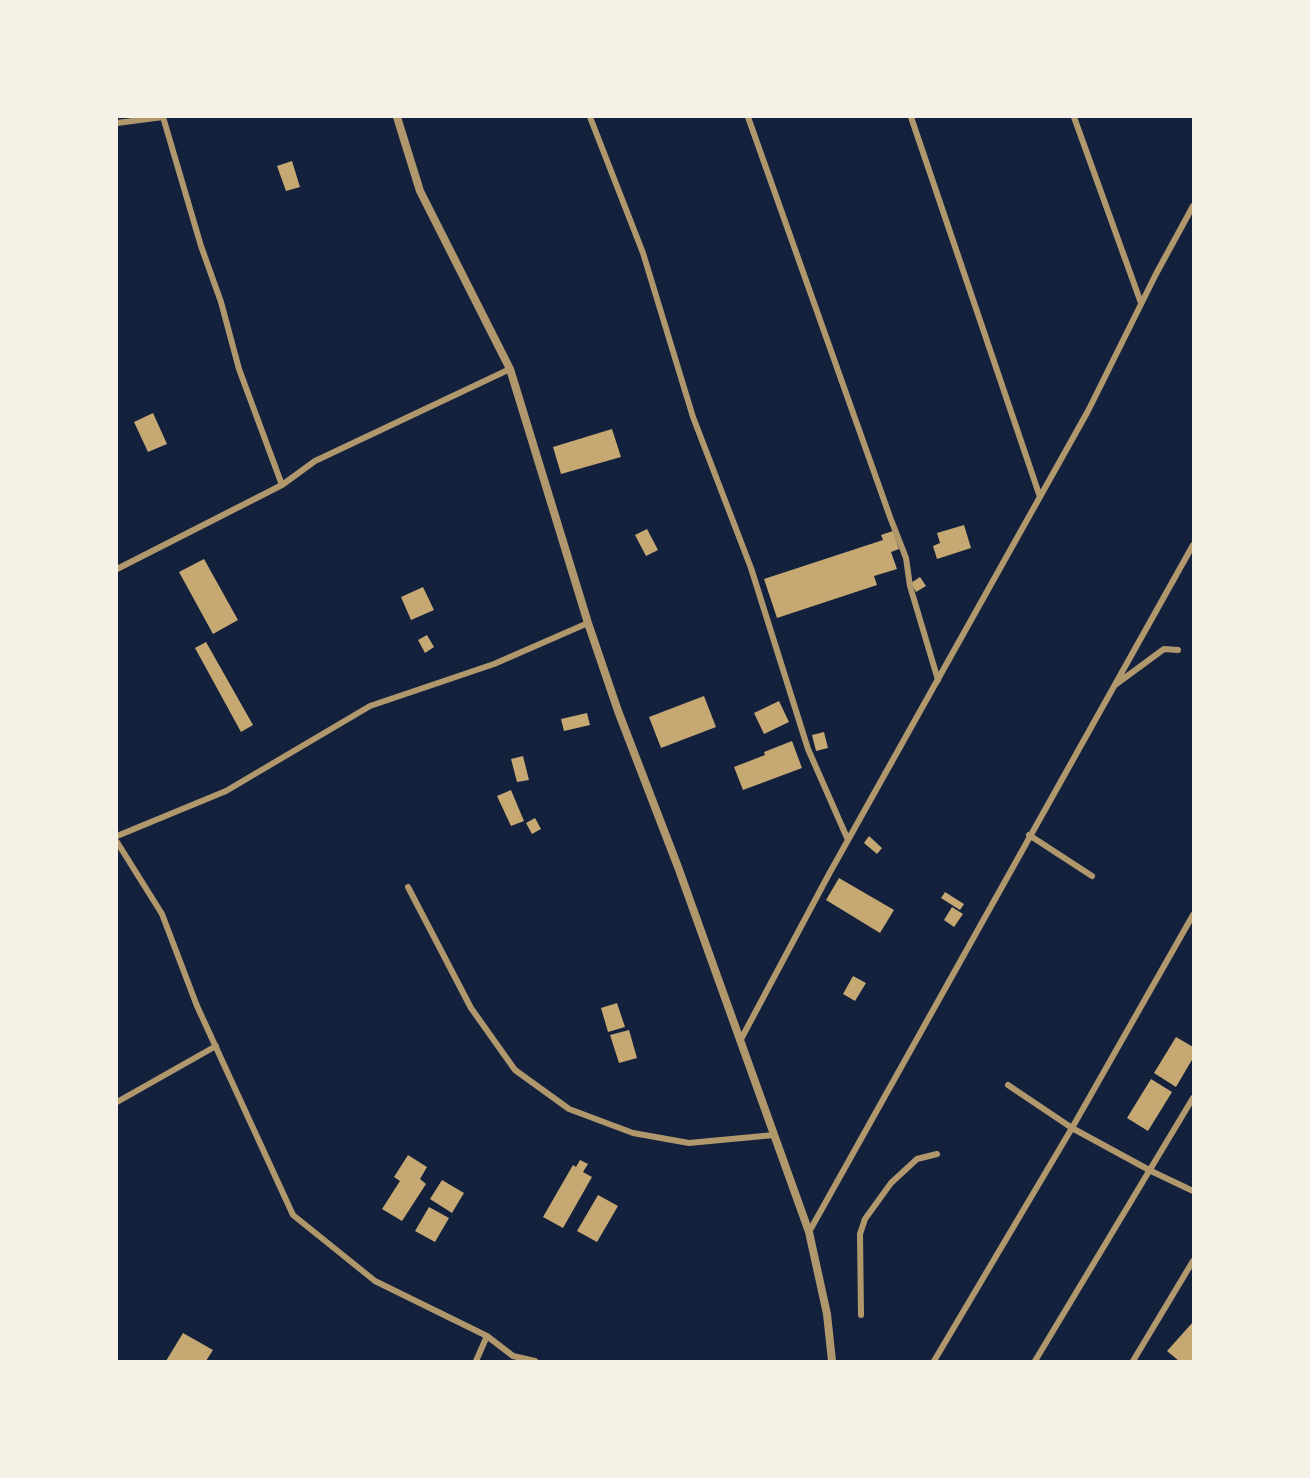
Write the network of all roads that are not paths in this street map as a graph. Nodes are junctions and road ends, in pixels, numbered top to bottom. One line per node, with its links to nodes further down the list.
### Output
1 (163, 117): 7 (street); 11 (street)
2 (397, 117): 10 (street)
3 (590, 117): 21 (street)
4 (748, 117): 17 (street)
5 (911, 117): 12 (street)
6 (1074, 117): 9 (street)
7 (117, 123)
8 (1193, 206): 9 (street)
9 (1141, 303): 12 (street)
10 (510, 369): 11 (street); 15 (street)
11 (282, 485): 14 (street)
12 (1040, 497): 17 (street)
13 (1193, 545): 18 (street)
14 (117, 569)
15 (588, 623): 20 (street); 26 (street)
16 (1178, 650): 18 (street)
17 (938, 680): 21 (street)
18 (1113, 687): 19 (street)
19 (1029, 835): 23 (street); 36 (street)
20 (117, 836)
21 (848, 840): 26 (street)
22 (117, 842): 27 (street)
23 (1092, 876)
24 (408, 887): 32 (street)
25 (1193, 915): 31 (street)
26 (740, 1041): 32 (street)
27 (216, 1046): 30 (street); 39 (street)
28 (1008, 1085): 31 (street)
29 (1193, 1098): 34 (street)
30 (117, 1102)
31 (1072, 1128): 34 (street); 43 (street)
32 (774, 1134): 36 (street)
33 (937, 1154): 38 (street)
34 (1151, 1171): 35 (street); 44 (street)
35 (1193, 1191)
36 (809, 1232): 42 (street)
37 (1193, 1261): 45 (street)
38 (861, 1315)
39 (487, 1336): 40 (street); 41 (street)
40 (476, 1361)
41 (535, 1361)
42 (832, 1361)
43 (934, 1361)
44 (1035, 1361)
45 (1133, 1361)

